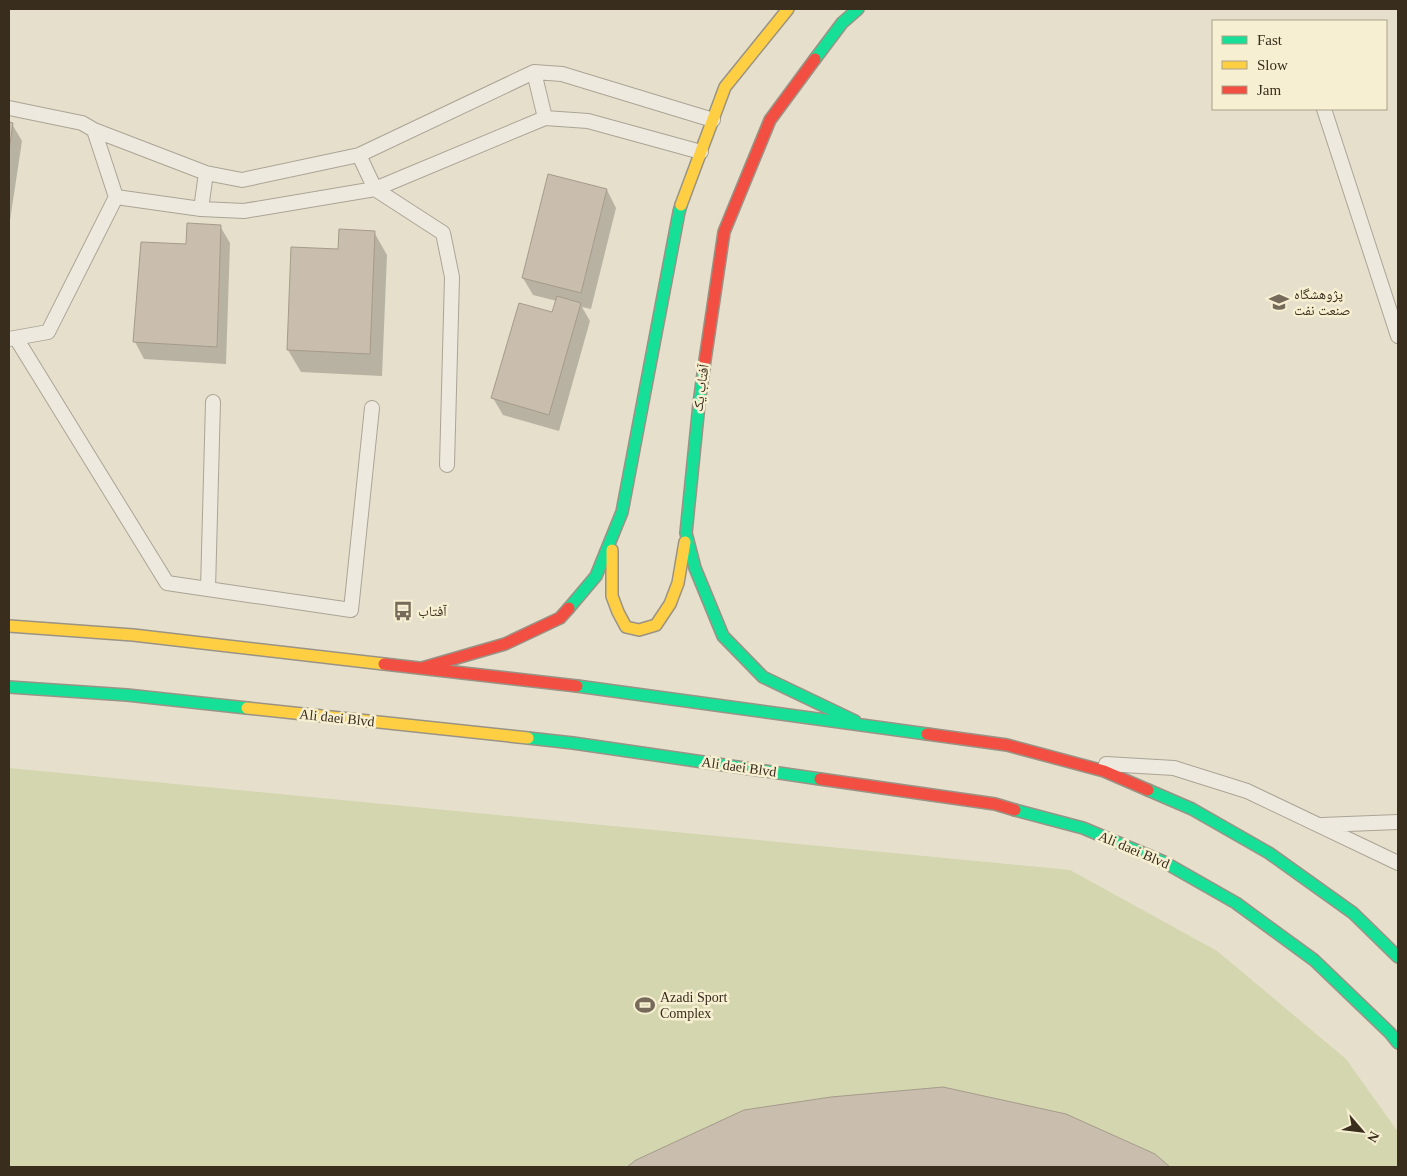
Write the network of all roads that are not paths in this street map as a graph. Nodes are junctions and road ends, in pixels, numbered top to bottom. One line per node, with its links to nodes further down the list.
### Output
1 (788, 9): 7 (main road)
2 (858, 9): 20 (main road, آفتاب یک)
3 (534, 72): 6 (lane); 7 (lane); 10 (lane)
4 (9, 108): 8 (lane)
5 (1324, 110): 15 (lane)
6 (545, 118): 9 (lane); 12 (lane)
7 (712, 120): 9 (main road)
8 (94, 130): 11 (lane); 13 (lane)
9 (701, 152): 21 (main road)
10 (359, 155): 11 (lane); 12 (lane)
11 (206, 173): 14 (lane)
12 (375, 189): 14 (lane); 19 (lane)
13 (116, 198): 14 (lane); 16 (lane)
14 (201, 209)
15 (1398, 336)
16 (12, 338): 22 (lane)
17 (213, 402): 22 (lane)
18 (372, 408): 22 (lane)
19 (447, 465)
20 (686, 533): 21 (main road); 26 (main road, آفتاب یک)
21 (611, 539): 24 (main road)
22 (208, 589)
23 (9, 626): 24 (main road)
24 (422, 668): 26 (main road)
25 (9, 687): 32 (main road, Ali daei Blvd)
26 (860, 724): 27 (main road)
27 (1068, 762): 29 (lane); 31 (main road)
28 (1398, 822): 29 (lane)
29 (1319, 825): 30 (lane)
30 (1398, 863)
31 (1398, 957)
32 (1398, 1043)

